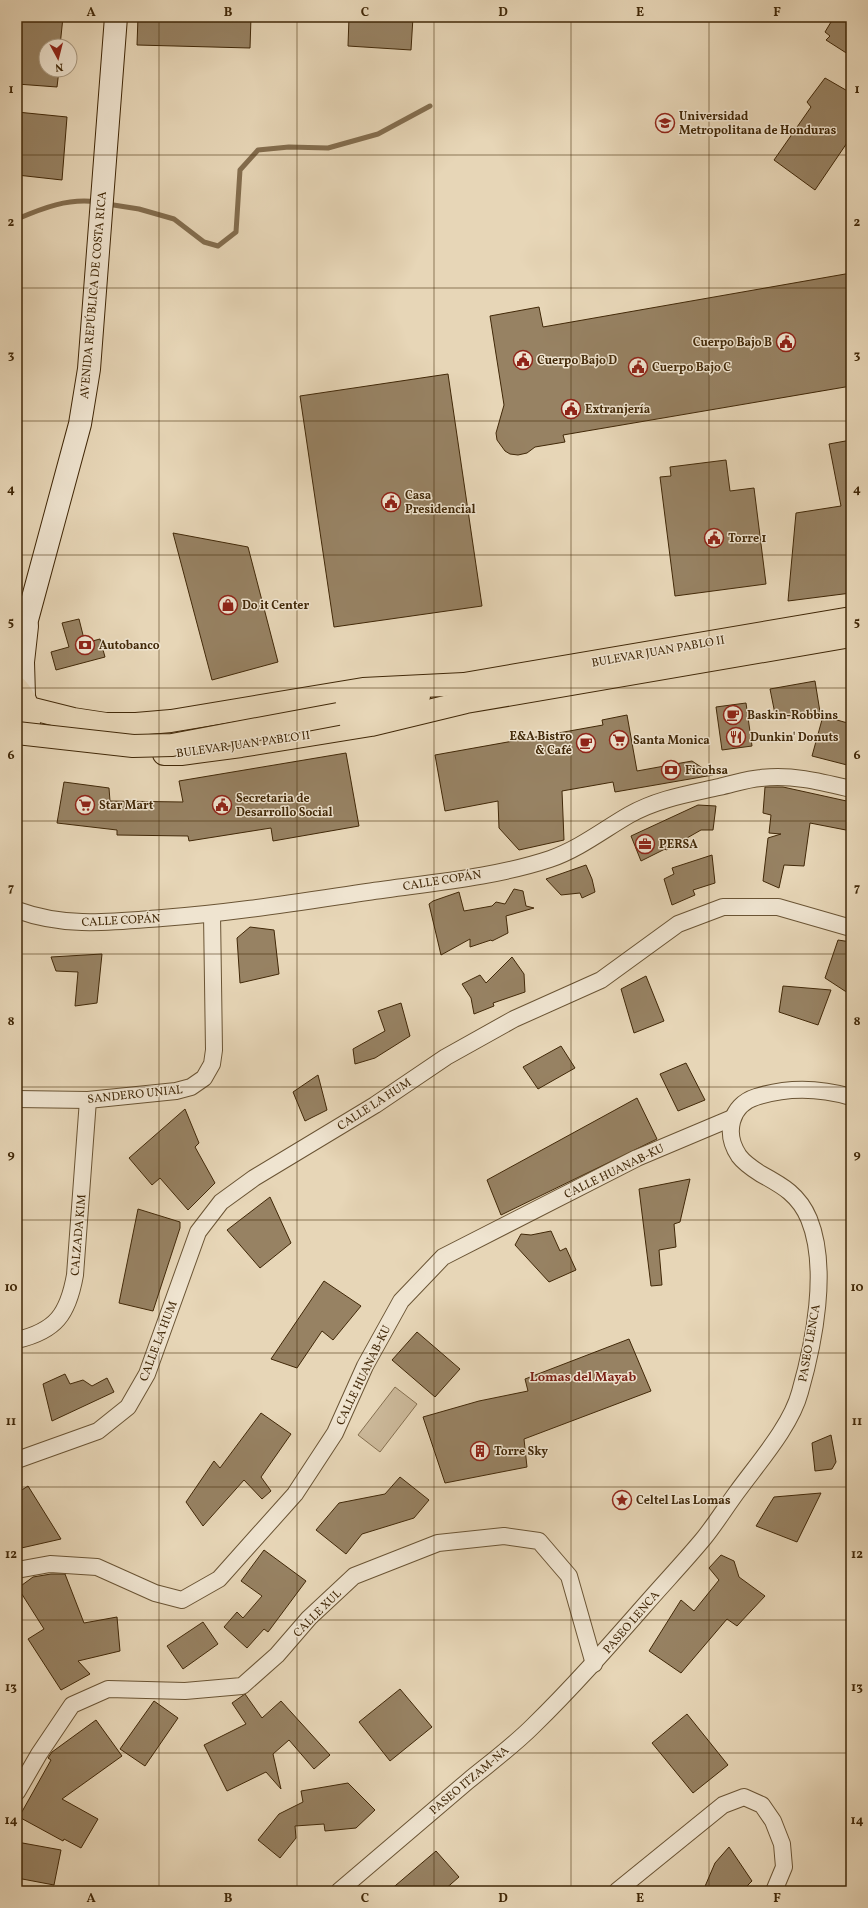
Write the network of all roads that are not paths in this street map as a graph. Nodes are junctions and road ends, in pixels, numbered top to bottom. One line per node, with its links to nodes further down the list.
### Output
1 (116, 17): 2 (street, AVENIDA REPÚBLICA DE COSTA RICA)
2 (28, 613): 5 (street, AVENIDA REPÚBLICA DE COSTA RICA); 7 (street, AVENIDA REPÚBLICA DE COSTA RICA)
3 (851, 618): 6 (main road, BULEVAR JUAN PABLO II)
4 (851, 636): 6 (main road, BULEVAR JUAN PABLO II)
5 (17, 642)
6 (465, 693): 7 (main road, BULEVAR JUAN PABLO II); 8 (main road, BULEVAR JUAN PABLO II, bridge); 8 (main road, BULEVAR JUAN PABLO II)
7 (23, 697): 8 (main road)
8 (17, 740)
9 (851, 789): 11 (street, CALLE COPÁN)
10 (17, 910): 11 (street, CALLE COPÁN)
11 (212, 914): 15 (street, SANDERO UNIAL)
12 (851, 928): 18 (street, CALLE LA HUM)
13 (851, 1097): 16 (street)
14 (17, 1099): 15 (street, SANDERO UNIAL)
15 (88, 1100): 17 (street, CALZADA KIM)
16 (732, 1118): 19 (street, CALLE HUANAB-KU); 20 (street, PASEO LENCA)
17 (17, 1340)
18 (17, 1460)
19 (17, 1570)
20 (594, 1664): 21 (street, CALLE XUL); 22 (street, PASEO ITZAM-NA)
21 (17, 1792)
22 (339, 1891)
23 (617, 1891): 24 (street)
24 (774, 1891)

